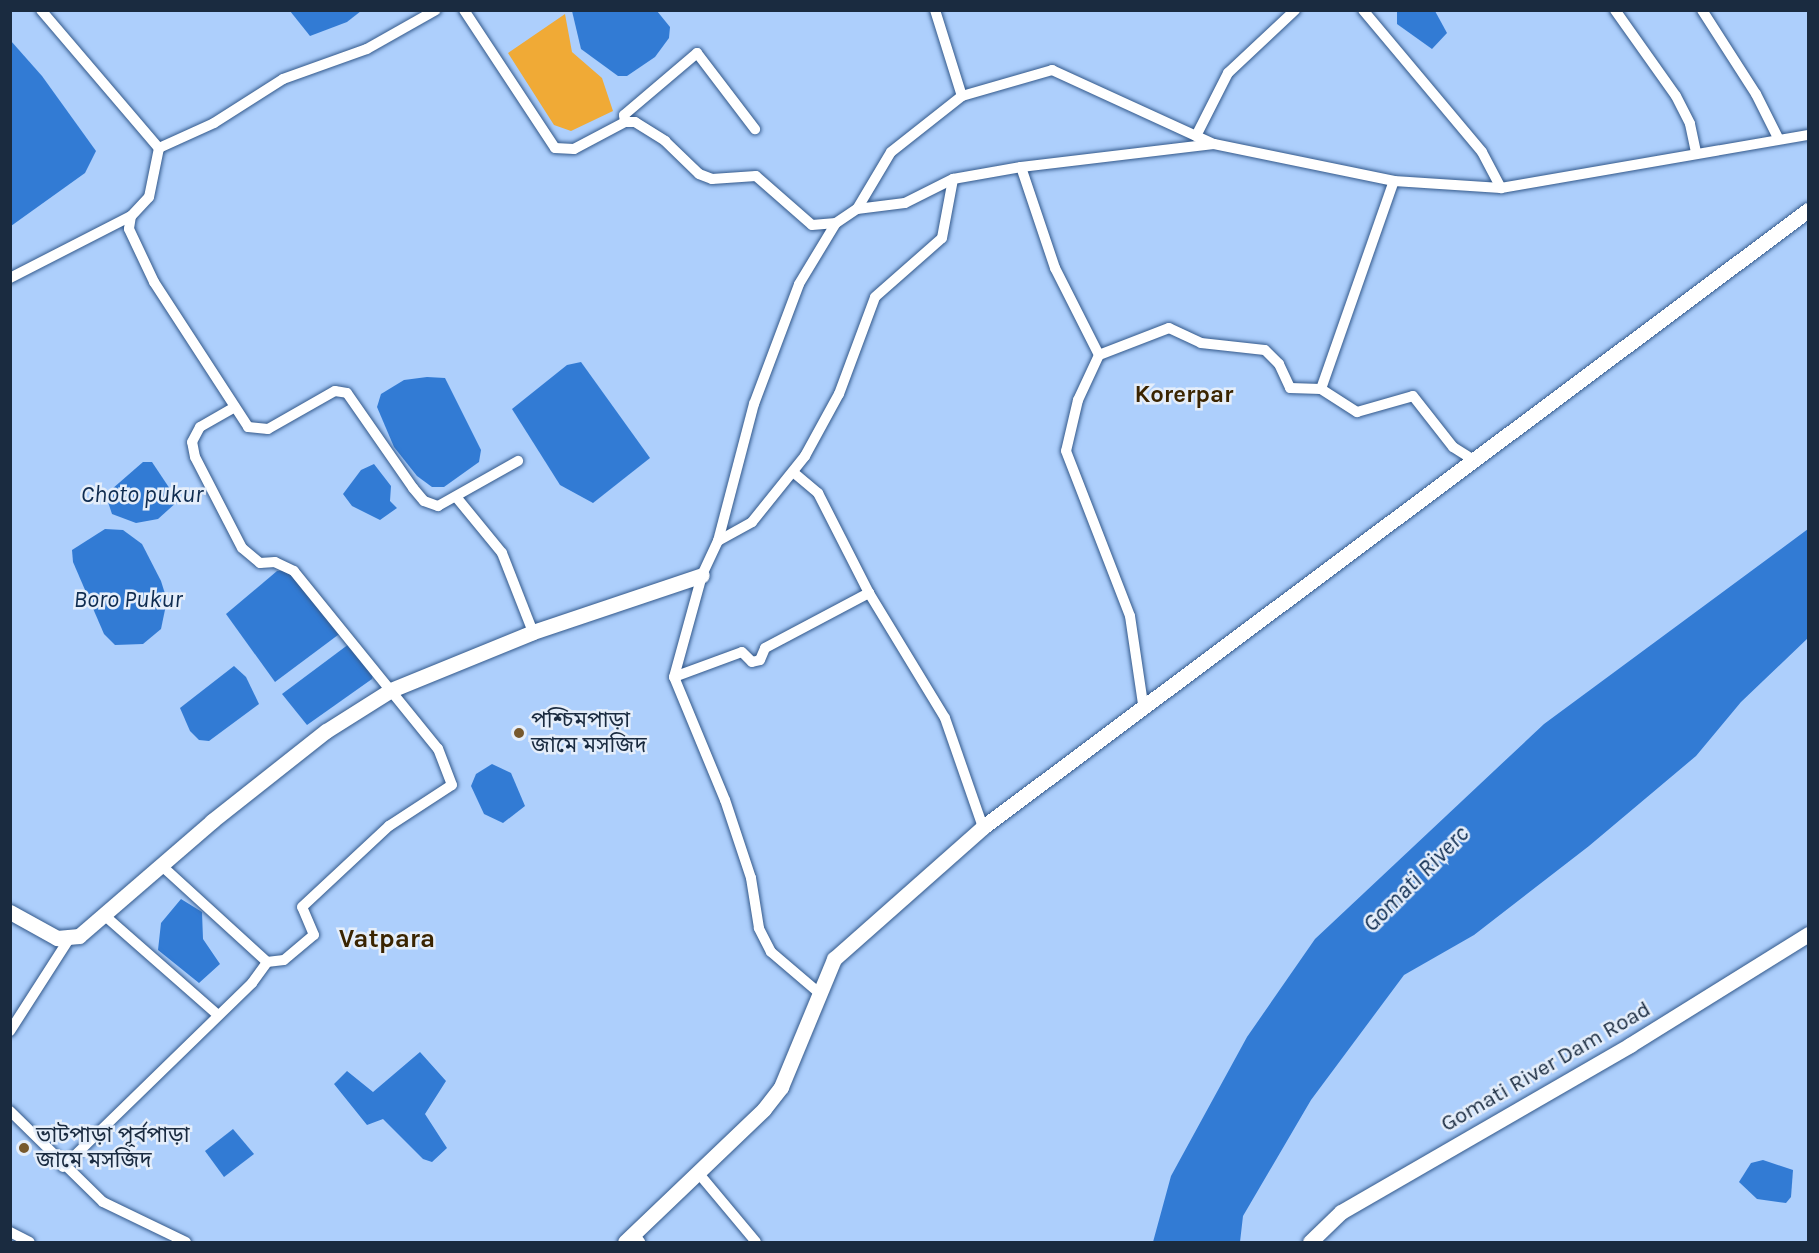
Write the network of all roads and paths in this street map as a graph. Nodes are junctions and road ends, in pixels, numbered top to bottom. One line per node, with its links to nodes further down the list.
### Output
1 (41, 10): 16 (street)
2 (436, 10): 16 (street)
3 (464, 10): 10 (street)
4 (934, 10): 9 (street)
5 (1295, 10): 13 (street)
6 (1363, 10): 21 (street)
7 (1615, 10): 17 (street)
8 (1702, 10): 14 (street)
9 (962, 96): 13 (street); 22 (street)
10 (625, 122): 11 (street); 25 (street)
11 (755, 129)
12 (1809, 135): 14 (street)
13 (1196, 136): 15 (street)
14 (1778, 138): 17 (street)
15 (1214, 144): 18 (street); 20 (street)
16 (159, 148): 24 (street)
17 (1696, 152): 21 (street)
18 (1021, 167): 19 (street); 27 (street)
19 (953, 179): 22 (street); 32 (street)
20 (1394, 181): 21 (street); 28 (street)
21 (1501, 188)
22 (857, 209): 25 (street)
23 (1809, 210): 30 (street)
24 (131, 216): 26 (street); 29 (street)
25 (836, 224): 34 (street)
26 (10, 278)
27 (1100, 354): 28 (street); 40 (street)
28 (1321, 389): 30 (street)
29 (235, 407): 33 (street); 39 (street)
30 (1473, 459): 40 (street)
31 (518, 461): 33 (street)
32 (793, 472): 34 (street); 36 (street)
33 (458, 498): 37 (street)
34 (718, 541): 35 (street)
35 (702, 575): 37 (street); 38 (street)
36 (868, 593): 38 (street); 41 (street)
37 (533, 632): 39 (street)
38 (674, 677): 48 (street)
39 (391, 690): 42 (street); 47 (street)
40 (1143, 704): 41 (street)
41 (983, 827): 48 (street)
42 (162, 866): 44 (street); 47 (street)
43 (10, 912): 46 (street)
44 (104, 915): 46 (street); 49 (street)
45 (1809, 934): 59 (street, Gomati River Dam Road)
46 (69, 939): 50 (street)
47 (267, 962): 49 (street)
48 (818, 992): 53 (street)
49 (218, 1015): 52 (street)
50 (10, 1031)
51 (10, 1111): 52 (street)
52 (63, 1167): 57 (street)
53 (700, 1174): 55 (street); 58 (street)
54 (10, 1232): 56 (street)
55 (634, 1240)
56 (30, 1242)
57 (186, 1242)
58 (756, 1242)
59 (1310, 1242)

